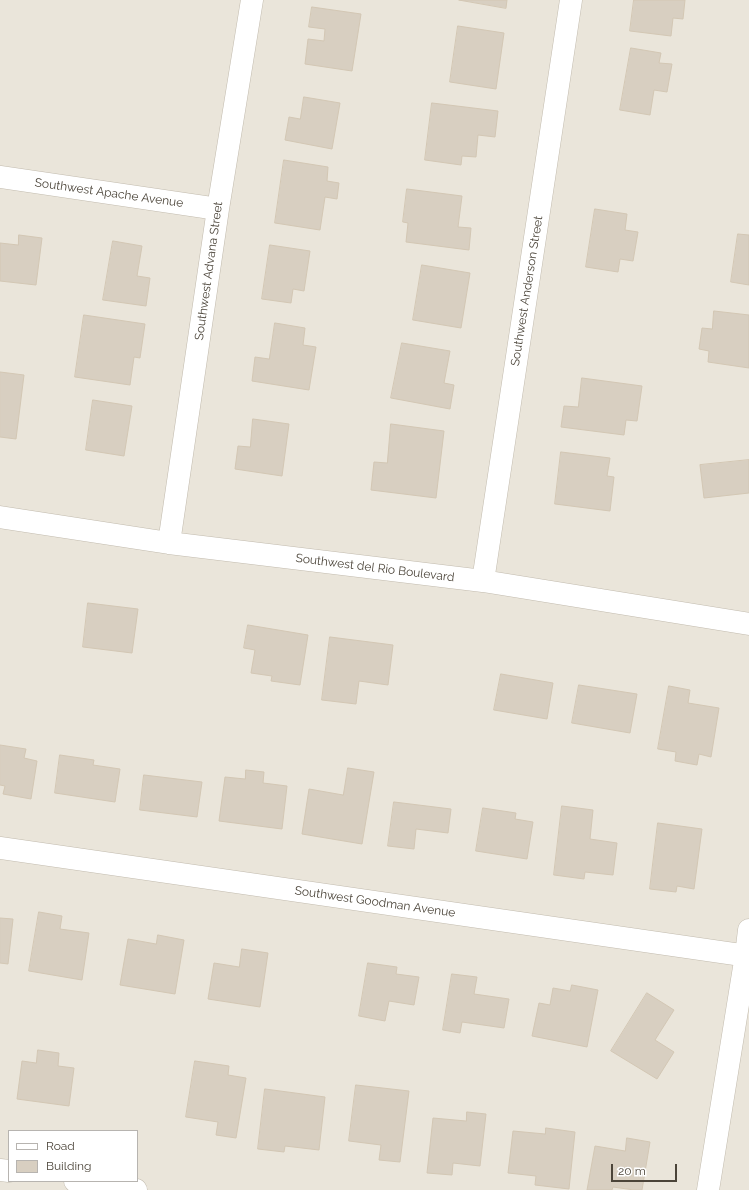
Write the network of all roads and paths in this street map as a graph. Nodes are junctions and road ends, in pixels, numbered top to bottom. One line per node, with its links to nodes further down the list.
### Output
1 (252, 0): 4 (street, Southwest Advana Street)
2 (571, 0): 7 (street, Southwest Anderson Street)
3 (0, 177): 4 (street, Southwest Apache Avenue)
4 (218, 209): 6 (street, Southwest Advana Street)
5 (0, 517): 6 (street, Southwest del Rio Boulevard)
6 (169, 543): 7 (street, Southwest del Rio Boulevard)
7 (483, 581): 8 (street, Southwest del Rio Boulevard)
8 (749, 624)
9 (0, 848): 11 (street, Southwest Goodman Avenue)
10 (749, 930): 11 (street)
11 (748, 956): 14 (street)
12 (82, 1182): 13 (street)
13 (136, 1190)
14 (708, 1190)

